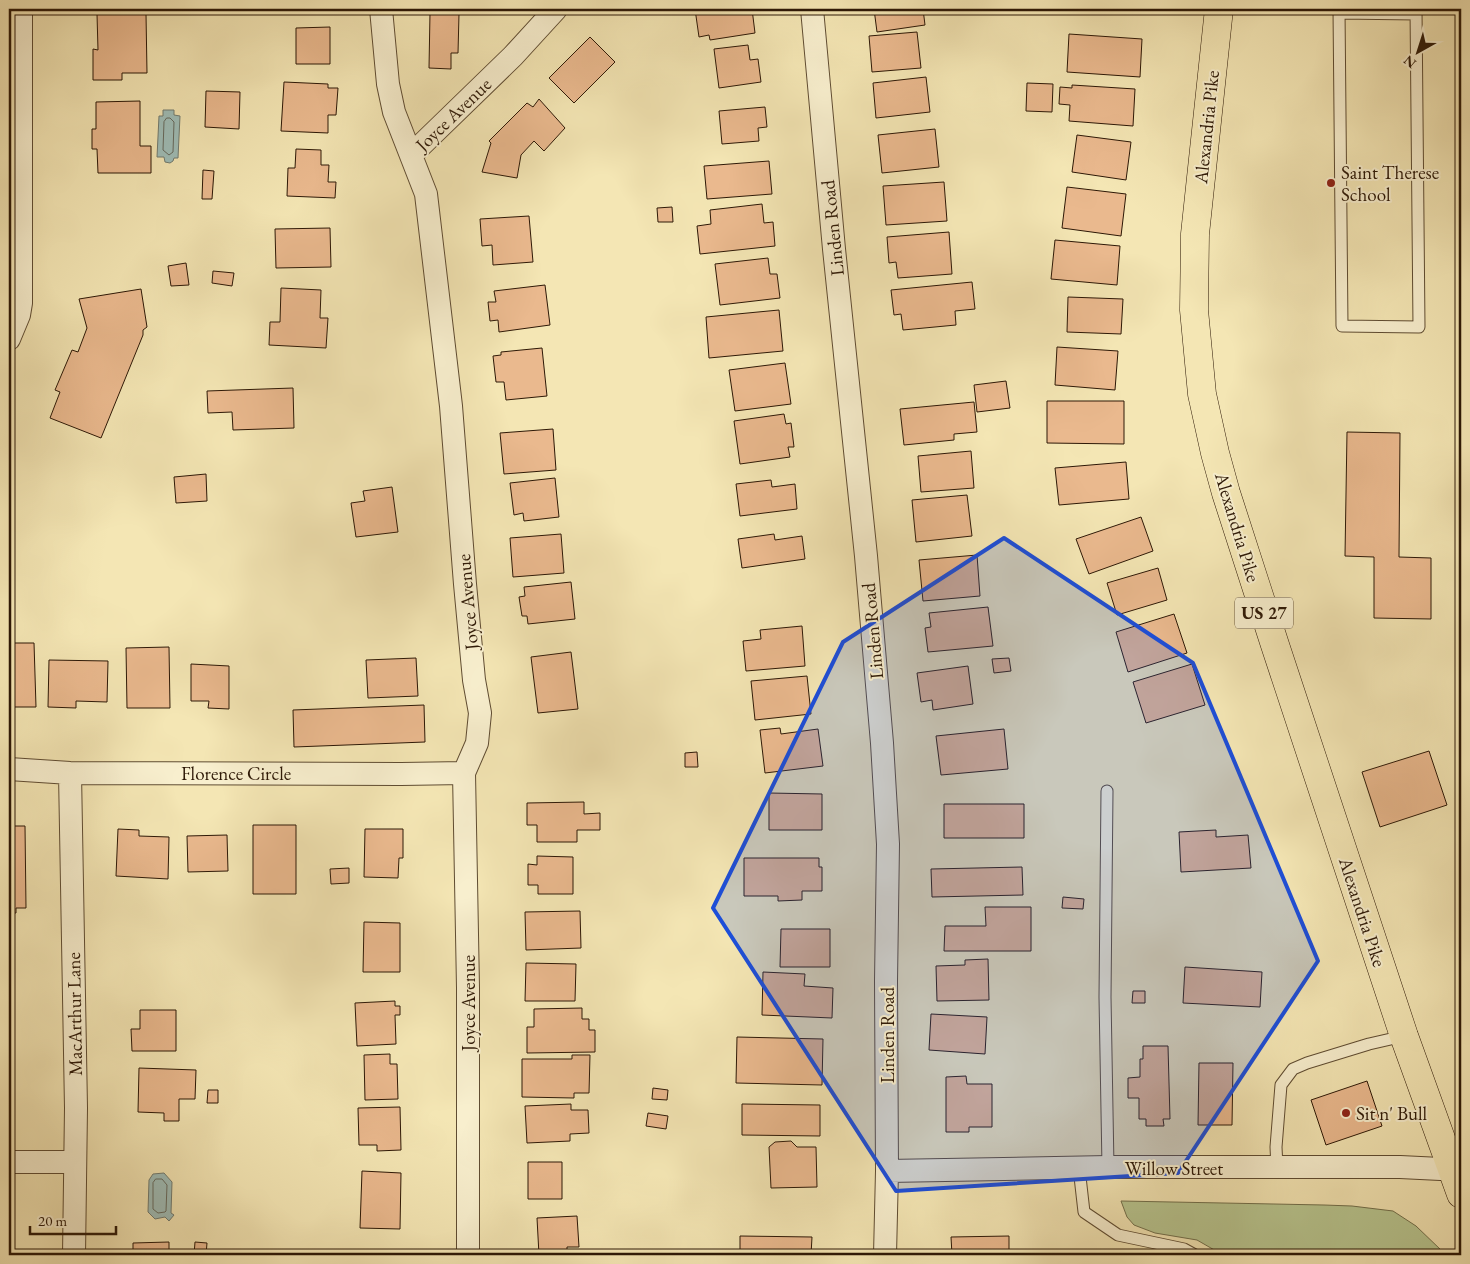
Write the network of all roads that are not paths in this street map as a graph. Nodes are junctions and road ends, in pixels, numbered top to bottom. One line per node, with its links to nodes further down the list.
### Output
1 (21, 9): 9 (street)
2 (381, 9): 8 (street)
3 (556, 9): 8 (street, Joyce Avenue)
4 (812, 9): 20 (street, Linden Road)
5 (1219, 9): 14 (main road, Alexandria Pike / US 27)
6 (1339, 11): 7 (lane); 7 (lane)
7 (1416, 12)
8 (411, 155): 12 (street, Joyce Avenue)
9 (9, 339)
10 (9, 769): 11 (street, Florence Circle)
11 (70, 773): 12 (street, Florence Circle); 16 (street, MacArthur Lane)
12 (464, 773): 23 (street, Joyce Avenue)
13 (1106, 791): 17 (lane)
14 (1404, 1036): 19 (lane); 21 (main road, Alexandria Pike / US 27)
15 (9, 1162): 16 (street)
16 (76, 1162): 22 (street, MacArthur Lane)
17 (1108, 1167): 18 (street, Willow Street); 19 (street, Willow Street)
18 (1079, 1168): 20 (street, Willow Street); 25 (lane)
19 (1276, 1168): 21 (street, Willow Street)
20 (888, 1171): 24 (street, Linden Road)
21 (1458, 1178)
22 (74, 1255)
23 (468, 1255)
24 (885, 1255)
25 (1196, 1255)

